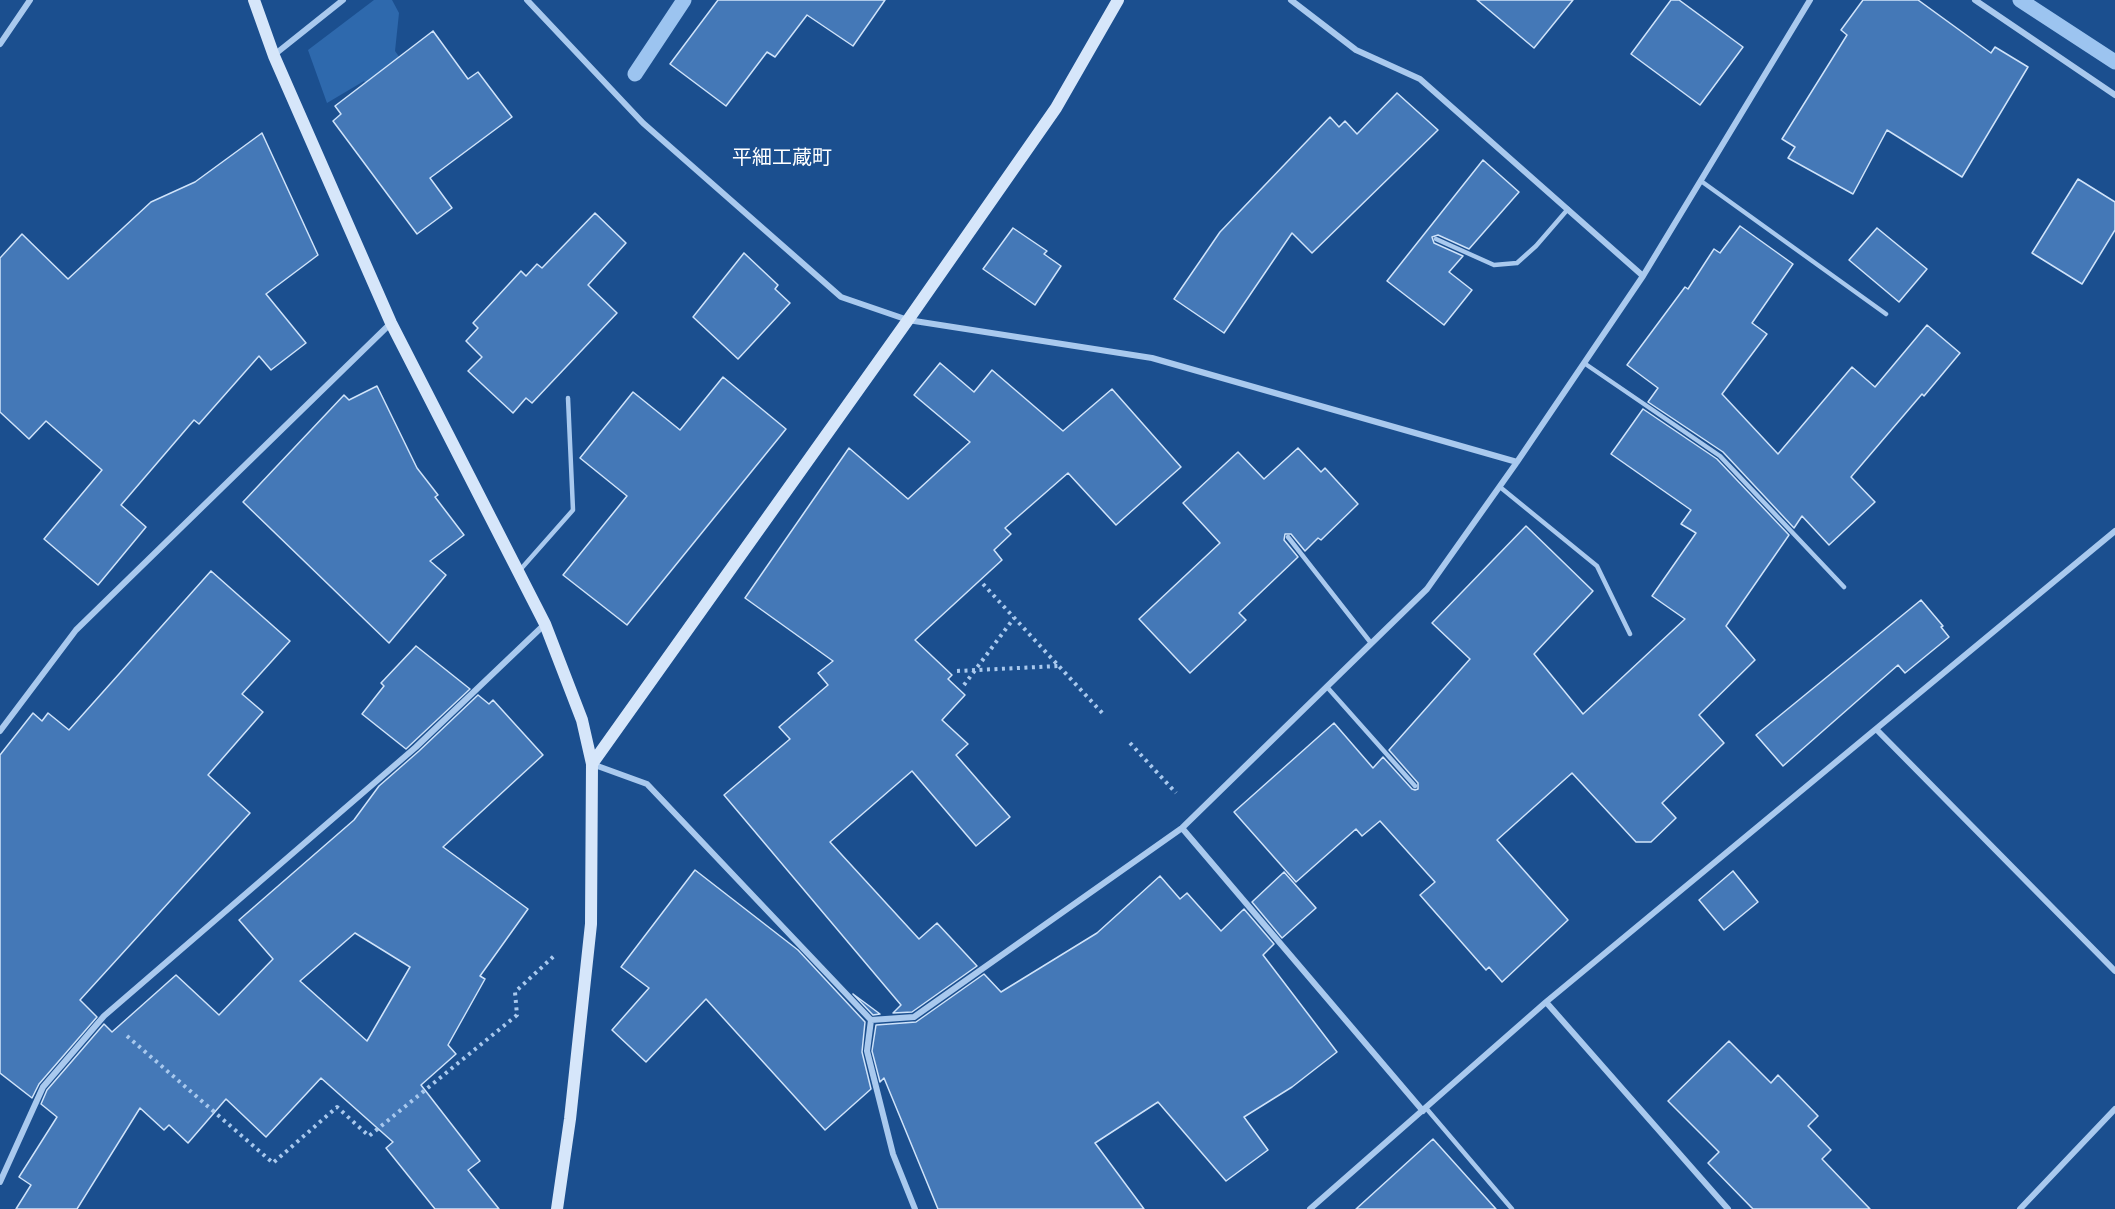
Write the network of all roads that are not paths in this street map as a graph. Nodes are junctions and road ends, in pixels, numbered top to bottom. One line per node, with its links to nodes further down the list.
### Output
1 (30, 0): 9 (street)
2 (254, 0): 10 (street)
3 (343, 0): 10 (street)
4 (527, 0): 17 (street)
5 (1118, 0): 17 (street)
6 (1291, 0): 13 (street)
7 (1810, 0): 12 (street)
8 (1975, 0): 11 (street)
9 (0, 44)
10 (274, 56): 18 (street)
11 (2115, 95)
12 (1701, 181): 15 (street); 16 (lane)
13 (1568, 209): 14 (lane); 15 (street)
14 (1436, 238)
15 (1643, 276): 19 (street)
16 (1886, 314)
17 (908, 320): 21 (street); 33 (street)
18 (392, 323): 25 (street); 32 (street)
19 (1584, 363): 21 (street); 26 (lane)
20 (568, 398): 25 (lane)
21 (1517, 462): 22 (street)
22 (1500, 487): 28 (lane); 29 (street)
23 (2115, 531): 31 (street)
24 (1288, 537): 29 (lane)
25 (518, 573): 27 (street)
26 (1844, 587)
27 (545, 624): 33 (street); 41 (street)
28 (1630, 634)
29 (1371, 643): 30 (street)
30 (1327, 687): 34 (lane); 35 (street)
31 (1876, 729): 36 (street); 37 (street)
32 (0, 731)
33 (592, 764): 38 (street); 42 (street)
34 (1415, 786)
35 (1182, 828): 38 (street); 39 (street)
36 (2115, 971)
37 (1546, 1002): 39 (street); 46 (street)
38 (871, 1020): 43 (street)
39 (1424, 1109): 44 (street); 45 (lane)
40 (2115, 1109): 47 (street)
41 (0, 1182)
42 (557, 1209)
43 (915, 1209)
44 (1310, 1209)
45 (1512, 1209)
46 (1728, 1209)
47 (2020, 1209)

